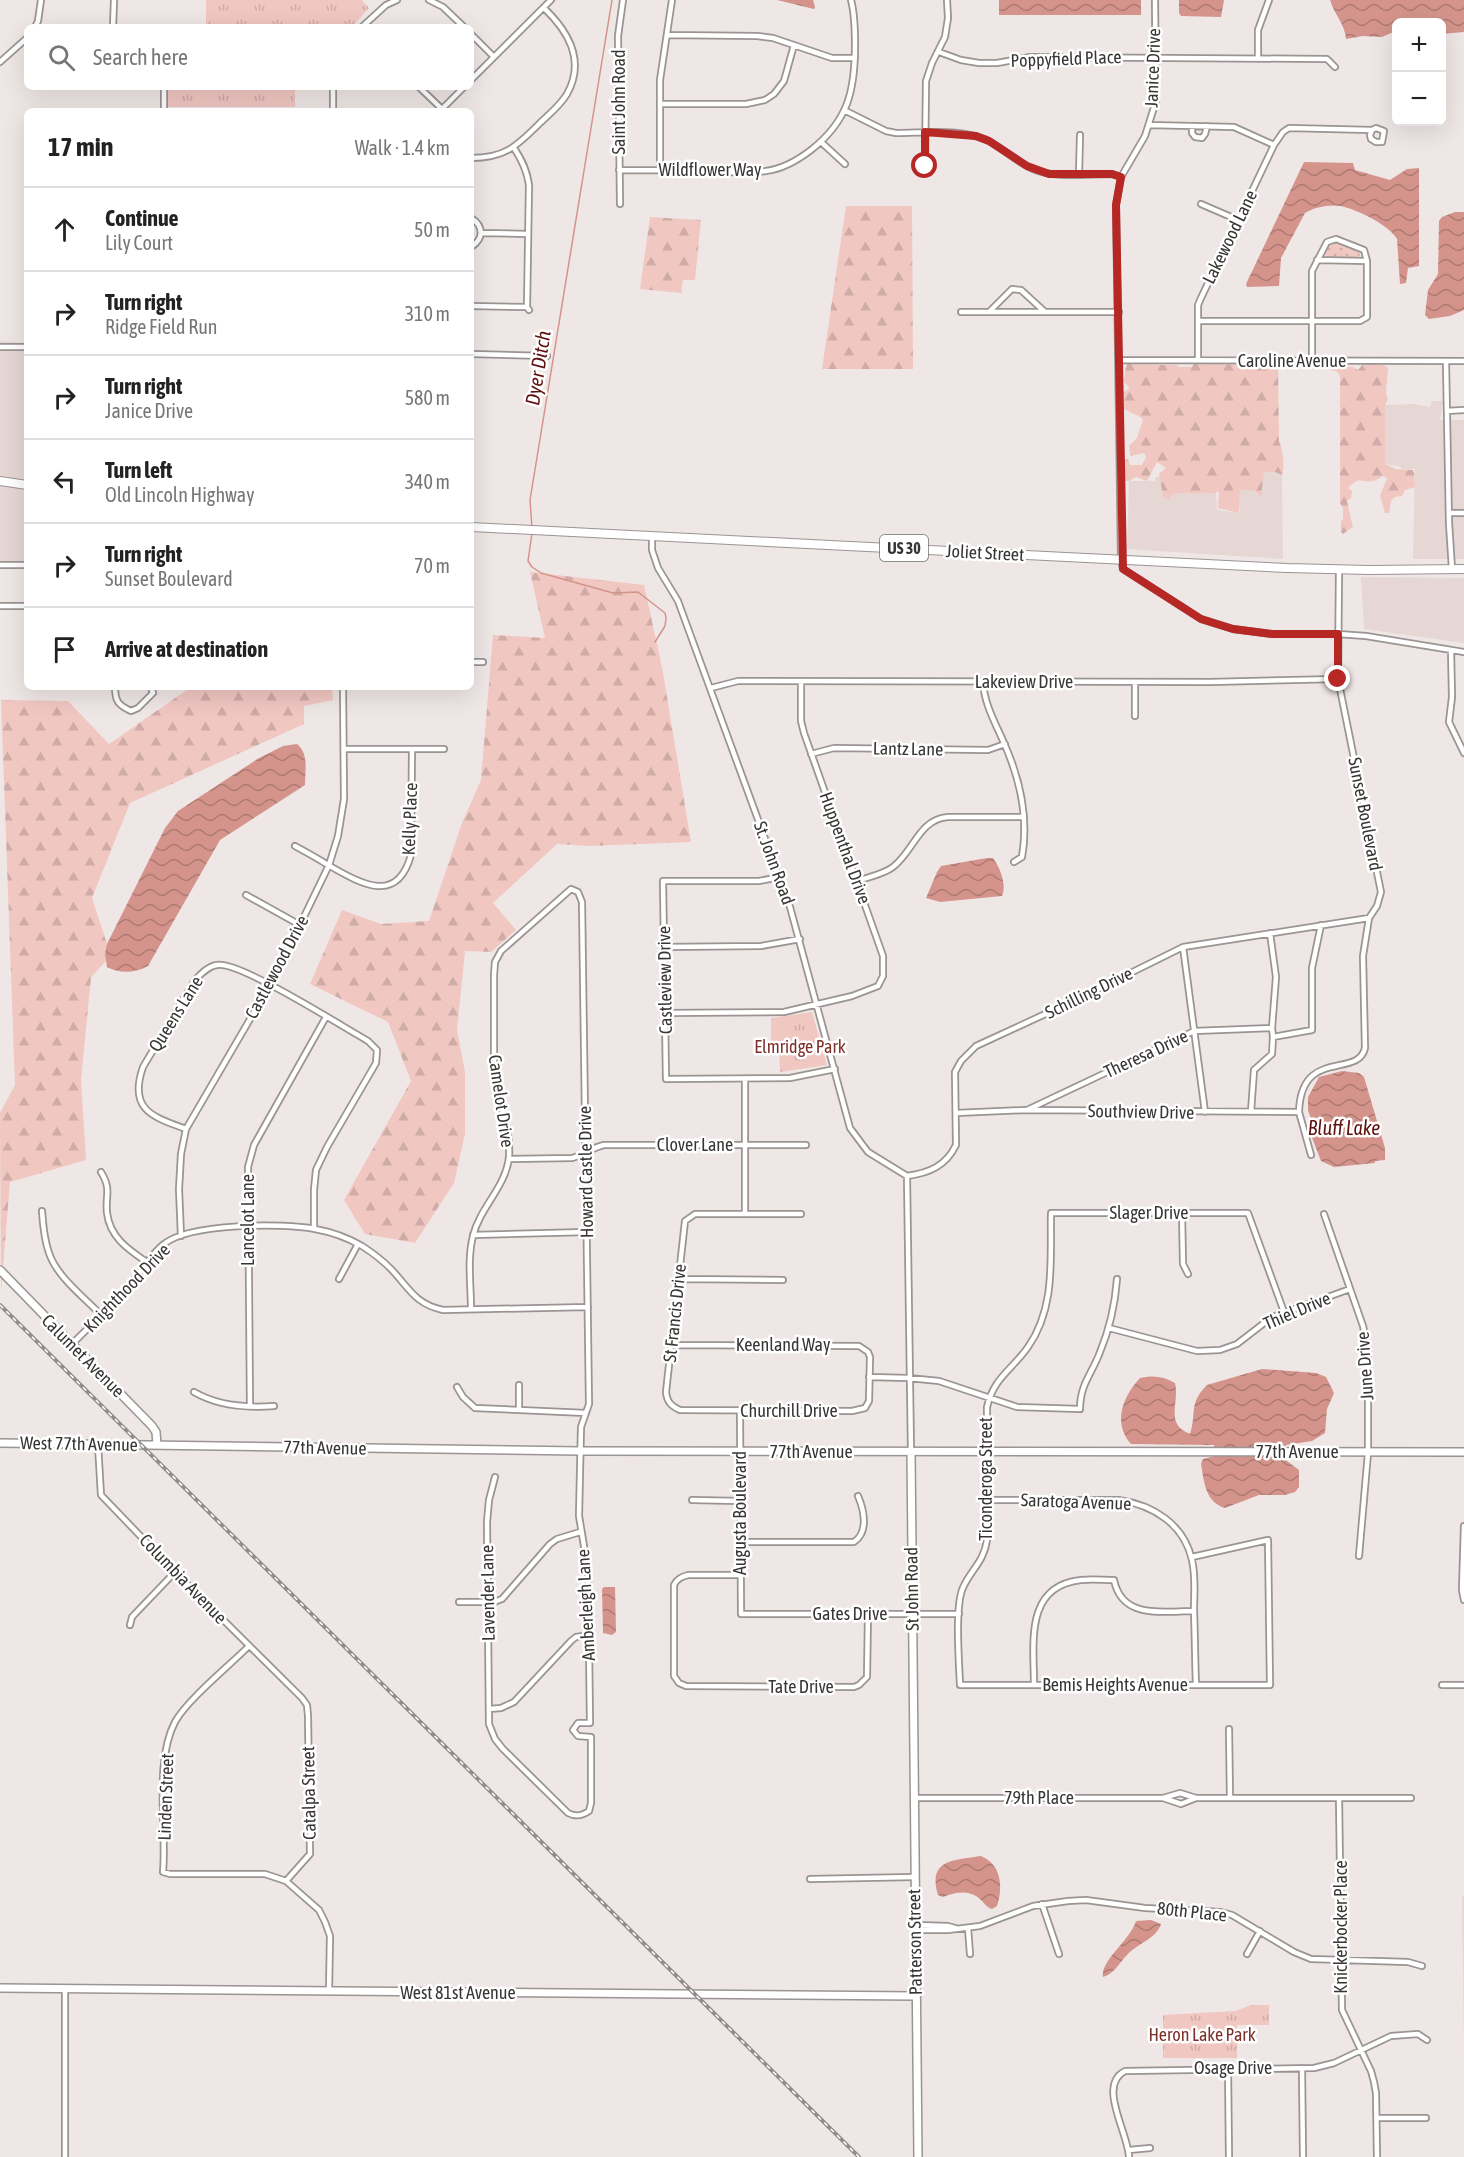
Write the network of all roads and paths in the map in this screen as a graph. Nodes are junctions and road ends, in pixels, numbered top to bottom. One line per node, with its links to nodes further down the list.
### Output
1 (41, 0): 13 (street)
2 (114, 0): 14 (street)
3 (397, 0): 15 (street)
4 (429, 0): 16 (street)
5 (551, 0): 12 (street)
6 (623, 0): 51 (street, Saint John Road)
7 (672, 0): 17 (street)
8 (851, 0): 24 (street, Wildflower Way)
9 (947, 0): 21 (street)
10 (1155, 0): 23 (street, Janice Drive)
11 (1269, 0): 25 (street)
12 (544, 8): 22 (street); 47 (street)
13 (36, 24)
14 (113, 24)
15 (365, 24)
16 (461, 24)
17 (667, 35): 20 (street); 33 (street)
18 (474, 37): 22 (street)
19 (24, 44): 26 (street)
20 (794, 45): 24 (street); 33 (street)
21 (939, 52): 23 (street, Poppyfield Place); 43 (street)
22 (494, 57): 28 (street)
23 (1156, 57): 25 (street, Poppyfield Place); 39 (street, Janice Drive)
24 (855, 58): 38 (street, Wildflower Way)
25 (1258, 59): 27 (street, Poppyfield Place)
26 (0, 62)
27 (1335, 67)
28 (474, 77)
29 (164, 90): 34 (street)
30 (333, 90): 35 (street)
31 (423, 90): 36 (street)
32 (461, 90): 37 (street)
33 (660, 104): 52 (street)
34 (164, 108)
35 (333, 108)
36 (441, 108)
37 (445, 108)
38 (844, 110): 43 (street); 45 (street, Wildflower Way)
39 (1149, 125): 40 (street); 54 (street, Janice Drive)
40 (1192, 126): 41 (street); 41 (street)
41 (1207, 126): 46 (street)
42 (1372, 130): 46 (street, Lakewood Lane)
43 (925, 132): 50 (street); 53 (street)
44 (1080, 135): 53 (street)
45 (821, 141): 49 (street); 52 (street, Wildflower Way)
46 (1274, 145): 58 (street, Lakewood Lane)
47 (514, 148): 48 (street); 60 (street)
48 (474, 158)
49 (845, 164)
50 (925, 166)
51 (619, 170): 52 (street, Wildflower Way); 55 (street, Saint John Road)
52 (660, 170)
53 (1079, 174): 54 (street)
54 (1121, 177): 68 (street, Janice Drive)
55 (620, 204)
56 (1201, 204): 58 (street)
57 (474, 220): 59 (street)
58 (1238, 220): 69 (street, Lakewood Lane)
59 (481, 233): 60 (street); 61 (street)
60 (528, 234): 64 (street)
61 (474, 245)
62 (1317, 260): 63 (street); 63 (street); 70 (street)
63 (1366, 261): 70 (street)
64 (474, 306)
65 (962, 312): 66 (street)
66 (989, 312): 67 (street); 67 (street)
67 (1045, 312): 68 (street)
68 (1119, 312): 75 (street, Janice Drive)
69 (1198, 321): 70 (street); 76 (street, Lakewood Lane)
70 (1312, 321): 77 (street)
71 (0, 347): 72 (street)
72 (24, 347)
73 (474, 354): 74 (street)
74 (546, 356)
75 (1119, 360): 76 (street, Caroline Avenue); 88 (street, Janice Drive)
76 (1198, 360): 77 (street, Caroline Avenue)
77 (1312, 361): 79 (street, Caroline Avenue)
78 (1464, 361): 79 (street, Caroline Avenue)
79 (1446, 362): 81 (street)
80 (1464, 410): 81 (street)
81 (1447, 411): 84 (street)
82 (0, 481): 83 (main road)
83 (24, 485)
84 (1449, 513): 85 (street); 91 (street)
85 (1464, 513)
86 (474, 527): 87 (main road, Joliet Street / US 30)
87 (652, 535): 88 (main road, Joliet Street / US 30); 105 (street, St. John Road)
88 (1121, 560): 93 (main road, Joliet Street / US 30); 96 (street)
89 (0, 565): 90 (street)
90 (24, 565)
91 (1452, 569): 92 (main road, Joliet Street / US 30); 93 (main road, Joliet Street / US 30)
92 (1464, 569)
93 (1339, 570): 96 (street, Sunset Boulevard)
94 (0, 606): 95 (street)
95 (24, 606)
96 (1338, 634): 97 (street); 101 (street, Sunset Boulevard)
97 (1451, 650): 98 (street); 111 (street)
98 (1464, 652)
99 (474, 662): 100 (street)
100 (483, 662)
101 (1338, 679): 104 (street, Lakeview Drive); 126 (street, Sunset Boulevard)
102 (801, 681): 103 (street, Lakeview Drive); 105 (street, Lakeview Drive); 117 (street, Huppenthal Drive)
103 (984, 681): 104 (street, Lakeview Drive); 112 (street)
104 (1135, 682): 109 (street)
105 (711, 688): 122 (street, St. John Road)
106 (114, 690): 107 (street)
107 (152, 690)
108 (343, 690): 113 (street, Castlewood Drive)
109 (1136, 716)
110 (1464, 735): 111 (street)
111 (1456, 739): 116 (street)
112 (1005, 744): 117 (street, Lantz Lane); 118 (street)
113 (344, 749): 115 (street); 121 (street, Castlewood Drive)
114 (444, 749): 115 (street)
115 (412, 750): 121 (street, Kelly Place)
116 (1464, 753)
117 (811, 754): 123 (street, Huppenthal Drive)
118 (1024, 817): 120 (street); 123 (street)
119 (295, 846): 121 (street, Kelly Place)
120 (1014, 862)
121 (329, 865): 127 (street, Castlewood Drive)
122 (780, 877): 130 (street, St. John Road); 131 (street, Castleview Drive)
123 (857, 881): 134 (street, Huppenthal Drive)
124 (578, 892): 150 (street, Howard Castle Drive); 152 (street, Camelot Drive)
125 (246, 895): 127 (street)
126 (1369, 918): 128 (street, Schilling Drive); 145 (street, Sunset Boulevard)
127 (300, 925): 133 (street, Castlewood Drive)
128 (1321, 925): 129 (street, Schilling Drive); 139 (street)
129 (1270, 933): 132 (street, Schilling Drive); 137 (street)
130 (800, 939): 131 (street); 134 (street, St. John Road)
131 (664, 947): 135 (street, Castleview Drive)
132 (1183, 947): 138 (street); 146 (street, Schilling Drive)
133 (269, 984): 136 (street, Queens Lane); 147 (street, Castlewood Drive); 147 (street, Queens Lane)
134 (819, 1005): 135 (street); 140 (street, St. John Road)
135 (665, 1013): 141 (street, Castleview Drive)
136 (326, 1017): 161 (street, Lancelot Lane); 162 (street, Queens Lane)
137 (1272, 1028): 138 (street, Theresa Drive); 139 (street)
138 (1194, 1030): 142 (street, Theresa Drive); 143 (street)
139 (1273, 1036): 144 (street)
140 (835, 1069): 141 (street); 154 (street, St. John Road)
141 (745, 1079): 148 (street)
142 (1026, 1110): 143 (street, Southview Drive); 146 (street, Southview Drive)
143 (1205, 1112): 144 (street, Southview Drive)
144 (1251, 1112): 145 (street, Southview Drive)
145 (1299, 1112): 151 (street)
146 (956, 1113): 154 (street, Schilling Drive)
147 (186, 1129): 165 (street, Castlewood Drive)
148 (745, 1145): 149 (street, Clover Lane); 150 (street, Clover Lane); 156 (street)
149 (806, 1145)
150 (586, 1152): 152 (street, Clover Lane); 163 (street, Howard Castle Drive)
151 (1311, 1155)
152 (508, 1159): 164 (street, Camelot Drive)
153 (101, 1172): 167 (street)
154 (907, 1176): 183 (street)
155 (42, 1211): 178 (street)
156 (745, 1213): 159 (street); 170 (street, St Francis Drive)
157 (1051, 1213): 158 (street, Slager Drive); 187 (street, Ticonderoga Street)
158 (1182, 1213): 169 (street); 177 (street, Slager Drive)
159 (801, 1214)
160 (1324, 1214): 174 (street, June Drive)
161 (248, 1227): 162 (street, Knighthood Drive); 165 (street, Knighthood Drive); 189 (street, Lancelot Lane)
162 (314, 1229): 166 (street, Knighthood Drive)
163 (587, 1232): 164 (street); 175 (street, Howard Castle Drive)
164 (473, 1235): 176 (street, Camelot Drive)
165 (181, 1236): 167 (street, Knighthood Drive)
166 (358, 1244): 172 (street); 176 (street, Knighthood Drive)
167 (148, 1263): 178 (street, Knighthood Drive)
168 (0, 1270): 180 (street, Calumet Avenue)
169 (1188, 1274)
170 (678, 1279): 173 (street); 181 (street, St Francis Drive)
171 (1117, 1279): 179 (street)
172 (339, 1280)
173 (783, 1280)
174 (1350, 1289): 177 (street, Thiel Drive); 202 (street, June Drive)
175 (588, 1307): 176 (street, Knighthood Drive); 193 (street, Howard Castle Drive)
176 (471, 1309)
177 (1284, 1312): 179 (street, Thiel Drive)
178 (101, 1315): 180 (street, Knighthood Drive)
179 (1109, 1328): 187 (street)
180 (72, 1344): 196 (street, Calumet Avenue)
181 (671, 1345): 182 (street, Keenland Way); 191 (street, St Francis Drive)
182 (869, 1377): 183 (street); 192 (street, Churchill Drive)
183 (909, 1378): 187 (street); 199 (street)
184 (519, 1385): 190 (street)
185 (457, 1388): 190 (street)
186 (194, 1392): 189 (street)
187 (989, 1397): 200 (street, Ticonderoga Street)
188 (274, 1406): 189 (street)
189 (250, 1407)
190 (519, 1410): 193 (street)
191 (680, 1410): 192 (street, Churchill Drive)
192 (740, 1411): 198 (street, Augusta Boulevard)
193 (586, 1413): 197 (street, Howard Castle Drive)
194 (0, 1443): 195 (street, West 77th Avenue)
195 (98, 1445): 196 (street, West 77th Avenue); 213 (street, Columbia Avenue)
196 (158, 1445): 197 (street, 77th Avenue)
197 (580, 1451): 198 (street, 77th Avenue); 209 (street, Amberleigh Lane)
198 (740, 1452): 199 (street, 77th Avenue); 207 (street, Augusta Boulevard)
199 (911, 1452): 200 (street, 77th Avenue); 221 (street, St John Road)
200 (986, 1452): 202 (street, 77th Avenue); 206 (street, Ticonderoga Street)
201 (1464, 1452): 202 (street, 77th Avenue)
202 (1368, 1453): 211 (street, June Drive)
203 (495, 1478): 217 (street, Lavender Lane)
204 (858, 1496): 210 (street)
205 (692, 1500): 207 (street)
206 (987, 1500): 212 (street, Saratoga Avenue); 222 (street, Ticonderoga Street)
207 (740, 1501): 210 (street, Augusta Boulevard)
208 (1464, 1526): 215 (street)
209 (580, 1532): 217 (street); 224 (street, Amberleigh Lane)
210 (740, 1542): 214 (street, Augusta Boulevard)
211 (1359, 1556)
212 (1192, 1557): 218 (street, Saratoga Avenue); 228 (street, Bemis Heights Avenue)
213 (175, 1572): 223 (street); 225 (street, Columbia Avenue)
214 (740, 1575): 219 (street, Augusta Boulevard); 220 (street, Tate Drive)
215 (1463, 1598)
216 (459, 1602): 217 (street)
217 (488, 1602): 232 (street, Lavender Lane)
218 (1194, 1611): 227 (street); 228 (street, Saratoga Avenue)
219 (741, 1614): 220 (street, Gates Drive)
220 (868, 1614): 221 (street, Gates Drive)
221 (911, 1614): 222 (street, Gates Drive); 234 (street, St John Road)
222 (959, 1614): 226 (street, Ticonderoga Street)
223 (130, 1625)
224 (589, 1635): 232 (street); 233 (street, Amberleigh Lane)
225 (249, 1646): 231 (street, Columbia Avenue); 246 (street, Linden Street)
226 (960, 1685): 227 (street, Bemis Heights Avenue)
227 (1034, 1685): 228 (street, Bemis Heights Avenue)
228 (1196, 1685)
229 (1442, 1685): 230 (street)
230 (1464, 1685)
231 (302, 1698): 246 (street, Catalpa Street)
232 (489, 1709): 243 (street, Lavender Lane)
233 (590, 1723): 236 (street, Amberleigh Lane); 236 (street)
234 (914, 1726): 237 (street, Patterson Street)
235 (1229, 1729): 240 (street)
236 (591, 1737): 243 (street, Amberleigh Lane)
237 (915, 1798): 238 (street, 79th Place); 244 (street, Patterson Street)
238 (1163, 1798): 239 (street, 79th Place); 239 (street, 79th Place)
239 (1196, 1798): 240 (street, 79th Place)
240 (1230, 1798): 241 (street, 79th Place)
241 (1339, 1798): 242 (street, 79th Place); 254 (street, Knickerbocker Place)
242 (1411, 1798)
243 (591, 1803)
244 (915, 1877): 245 (street); 248 (street, Patterson Street)
245 (810, 1879)
246 (286, 1881): 258 (street)
247 (1042, 1904): 249 (street, 80th Place); 250 (street, 80th Place); 252 (street)
248 (915, 1928): 249 (street, 80th Place); 259 (street, Patterson Street)
249 (969, 1928): 251 (street)
250 (1260, 1931): 253 (street); 254 (street, 80th Place)
251 (970, 1954)
252 (1059, 1954)
253 (1247, 1954)
254 (1341, 1961): 255 (street, 80th Place); 261 (street, Knickerbocker Place)
255 (1422, 1966)
256 (0, 1988): 257 (street, West 81st Avenue)
257 (64, 1988): 258 (street, West 81st Avenue); 268 (street)
258 (329, 1992): 259 (street, West 81st Avenue)
259 (916, 1996): 269 (street, Patterson Street)
260 (1427, 2040): 261 (street, Osage Drive)
261 (1360, 2049): 263 (street, Osage Drive); 264 (street, Knickerbocker Place)
262 (1228, 2068): 263 (street, Osage Drive); 267 (street, Osage Drive); 271 (street)
263 (1302, 2068): 272 (street)
264 (1377, 2118): 265 (street); 273 (street, Knickerbocker Place)
265 (1425, 2118)
266 (1150, 2148): 267 (street)
267 (1129, 2150): 270 (street, Osage Drive)
268 (65, 2157)
269 (918, 2157)
270 (1130, 2157)
271 (1229, 2157)
272 (1303, 2157)
273 (1377, 2157)

